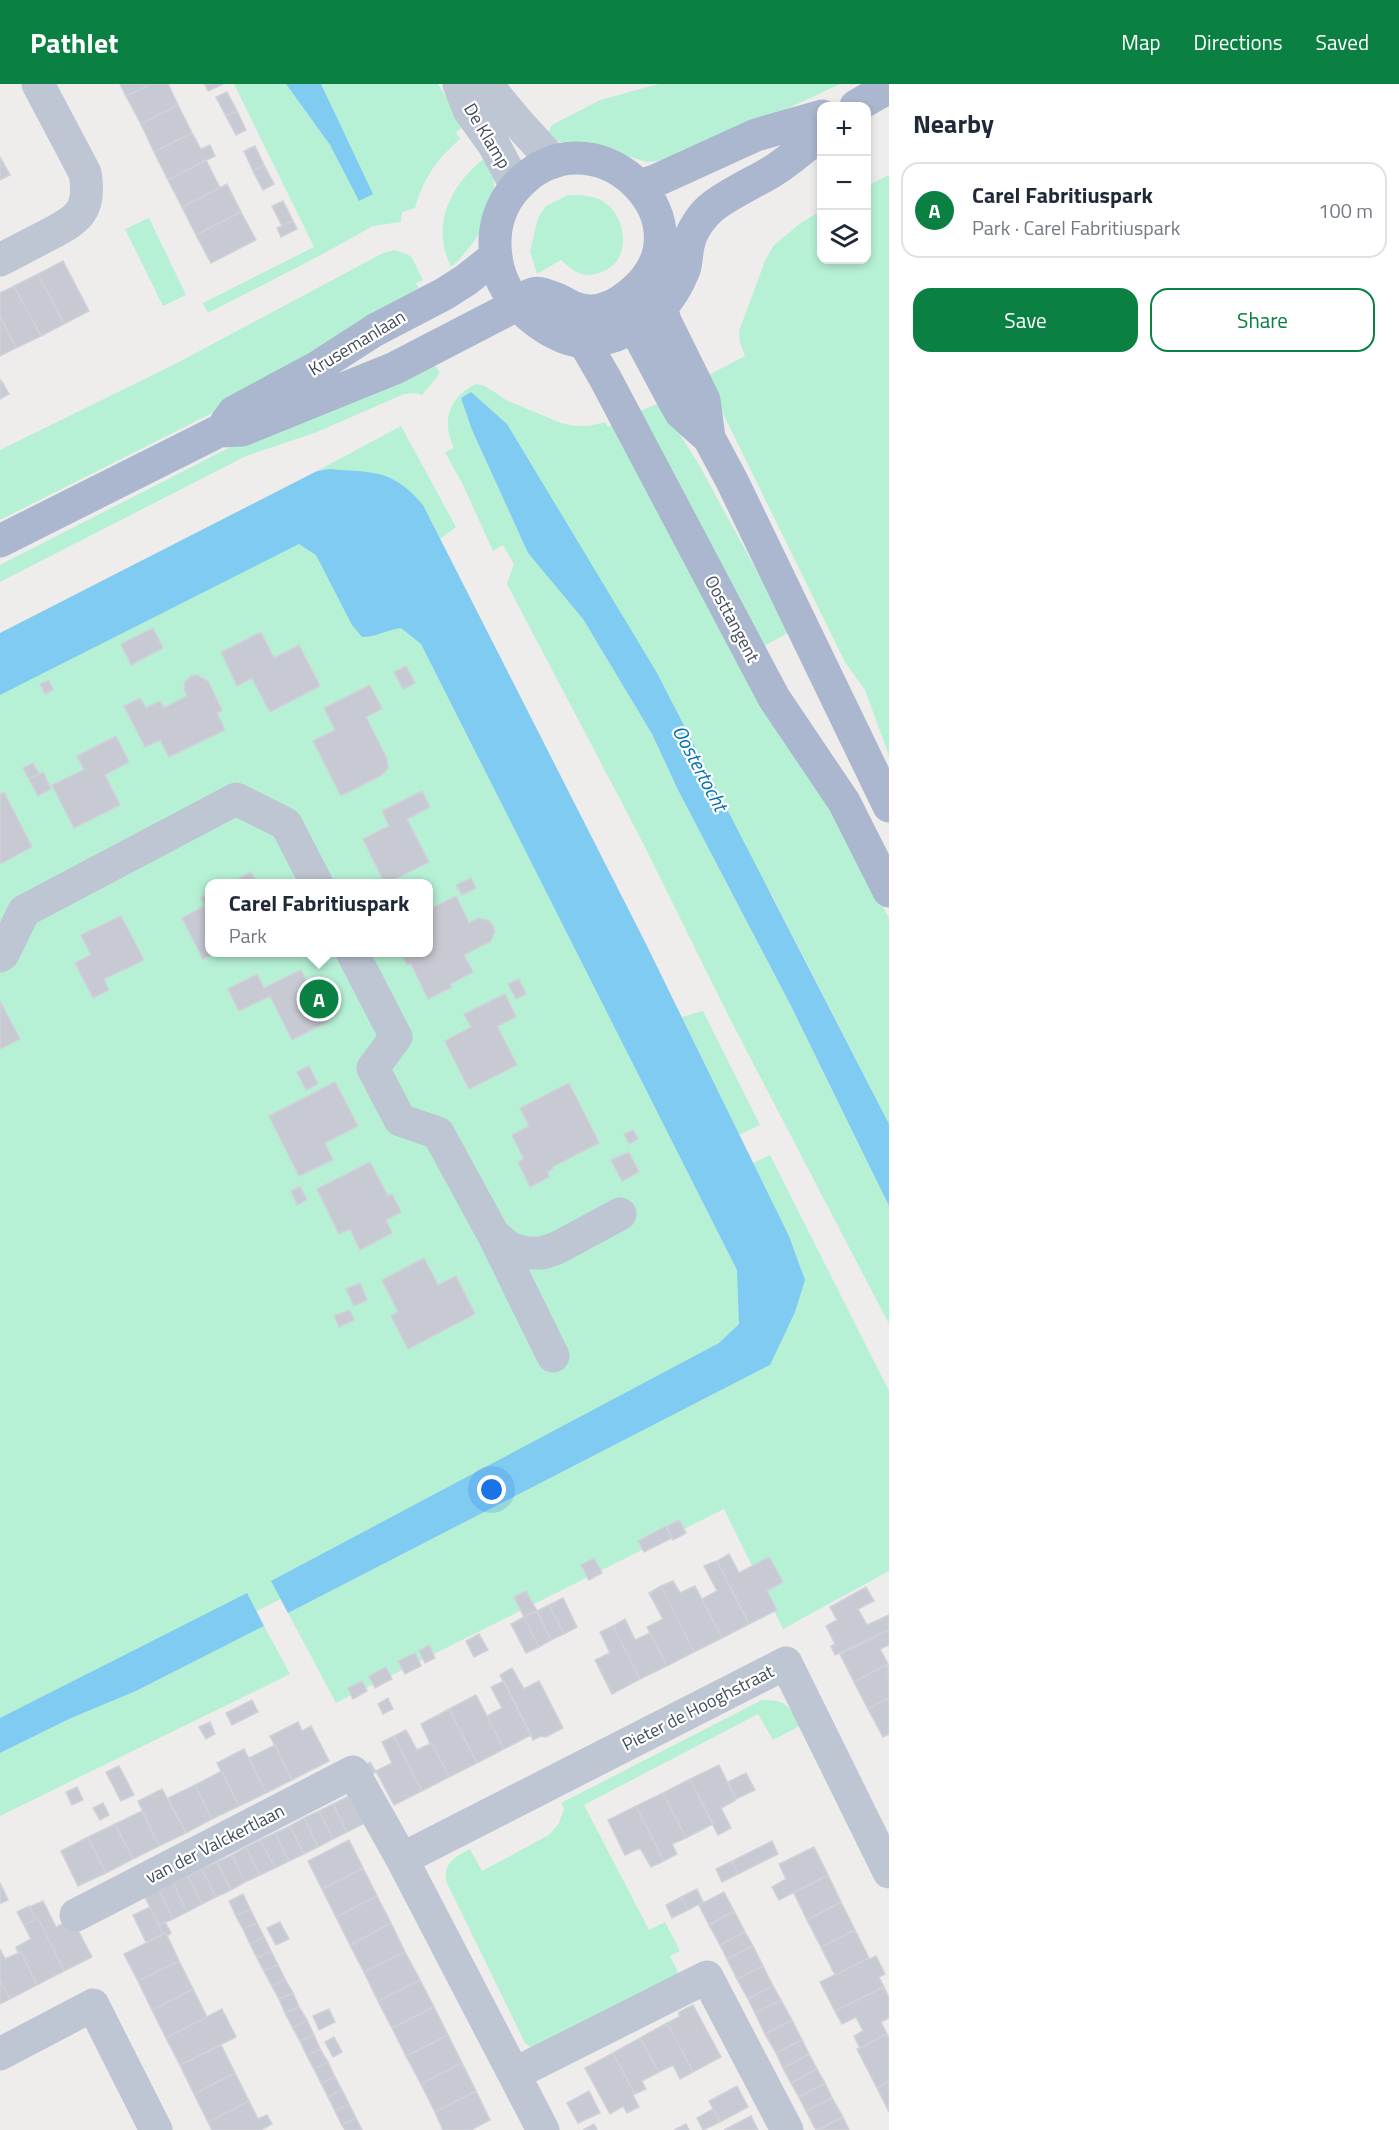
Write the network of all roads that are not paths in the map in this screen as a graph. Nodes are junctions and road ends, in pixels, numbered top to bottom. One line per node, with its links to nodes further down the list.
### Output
1 (38, 84): 12 (street)
2 (459, 84): 9 (street, De Klamp)
3 (486, 84): 8 (street, De Klamp)
4 (889, 87): 5 (main road)
5 (862, 102)
6 (817, 117): 10 (main road)
7 (817, 137): 14 (main road)
8 (554, 162): 9 (main road); 10 (main road)
9 (516, 186): 11 (main road)
10 (640, 186): 14 (main road)
11 (496, 256): 13 (main road); 16 (main road, Krusemanlaan)
12 (0, 260)
13 (517, 305): 14 (main road); 15 (main road); 16 (main road, Krusemanlaan)
14 (642, 309): 15 (main road); 18 (main road)
15 (584, 342): 20 (main road, Oosttangent)
16 (219, 431): 17 (main road, Krusemanlaan)
17 (0, 541)
18 (889, 806)
19 (314, 879): 21 (street)
20 (889, 891)
21 (12, 908): 22 (street)
22 (0, 956)
23 (355, 957): 25 (street)
24 (620, 1214): 25 (street)
25 (493, 1234): 26 (street)
26 (553, 1356)
27 (402, 1859): 28 (street, Pieter de Hooghstraat); 29 (street, van der Valckertlaan); 31 (street)
28 (889, 1872)
29 (76, 1915)
30 (0, 2054): 32 (street)
31 (514, 2074): 33 (street); 34 (street)
32 (156, 2130)
33 (543, 2130)
34 (787, 2130)

